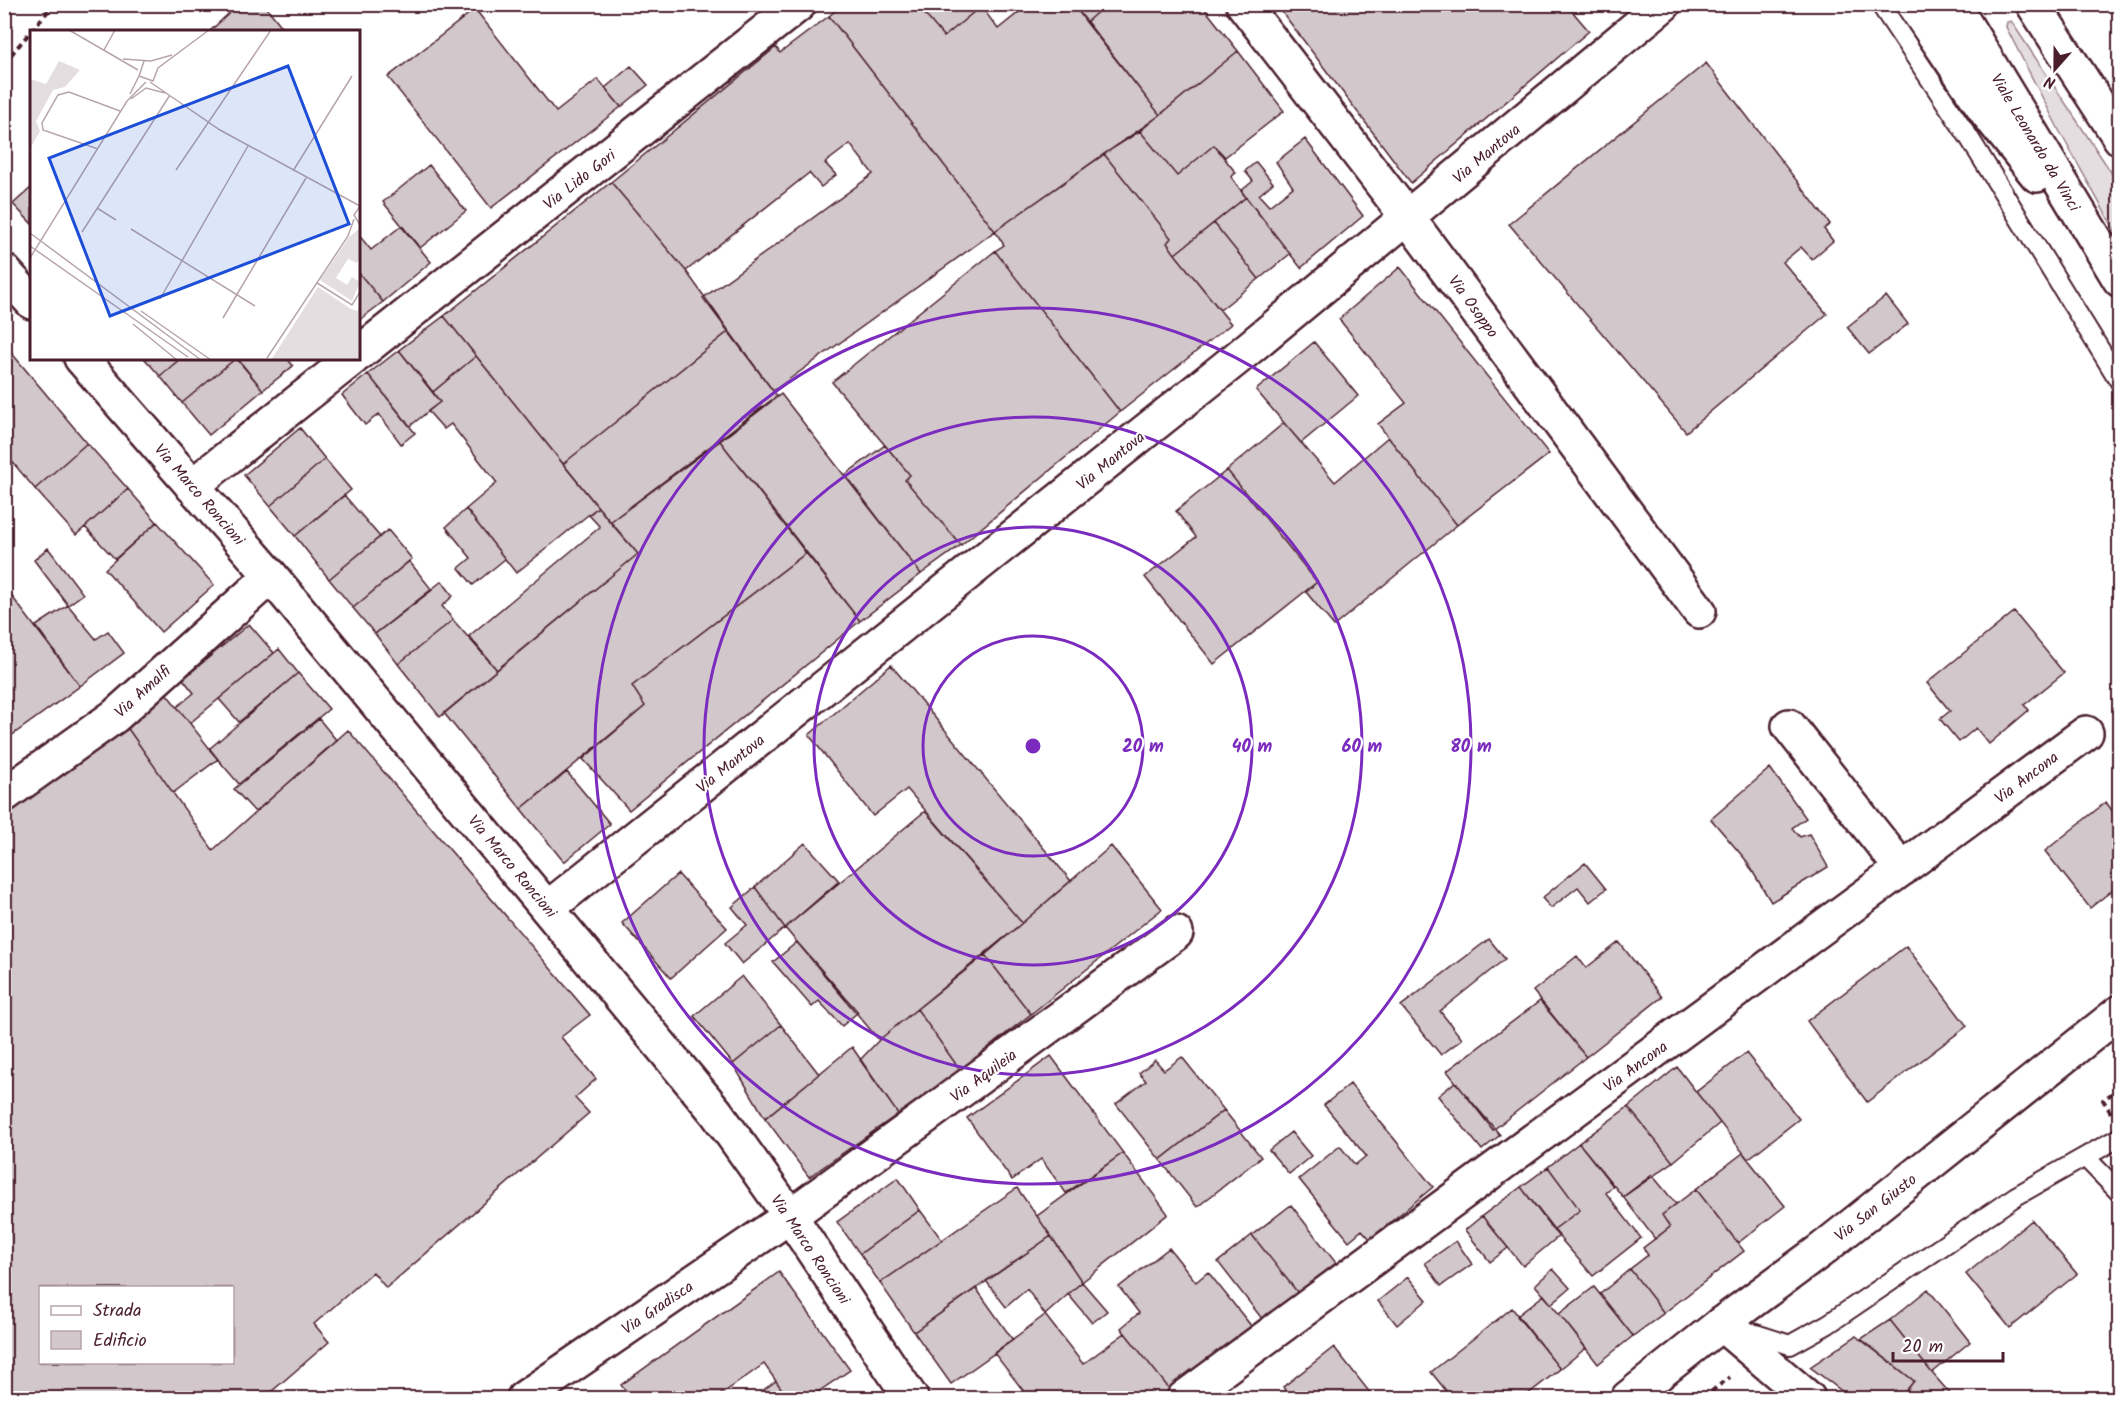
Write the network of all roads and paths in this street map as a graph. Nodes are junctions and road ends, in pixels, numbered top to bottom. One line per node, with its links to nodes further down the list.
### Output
1 (54, 4): 9 (path)
2 (800, 4): 18 (main road, Via Lido Gori)
3 (1243, 4): 13 (main road, Via Osoppo)
4 (1664, 4): 13 (main road, Via Mantova)
5 (1880, 4): 21 (lane)
6 (1913, 4): 14 (main road)
7 (1953, 4): 14 (main road, Viale Leonardo da Vinci)
8 (2033, 4): 12 (main road)
9 (32, 30)
10 (30, 32): 11 (path)
11 (4, 63)
12 (2120, 138)
13 (1408, 218): 24 (main road, Via Osoppo); 29 (main road, Via Mantova)
14 (2103, 252): 16 (main road, Viale Leonardo da Vinci)
15 (4, 271): 17 (main road)
16 (2120, 280)
17 (30, 300)
18 (360, 352)
19 (83, 360): 22 (main road, Via Marco Roncioni)
20 (350, 360): 22 (main road)
21 (2120, 382)
22 (192, 486): 23 (main road, Via Marco Roncioni)
23 (271, 576): 27 (main road, Via Amalfi); 29 (main road, Via Marco Roncioni)
24 (1699, 611)
25 (1789, 726): 28 (main road)
26 (2086, 733): 28 (main road, Via Ancona)
27 (4, 795)
28 (1902, 869): 41 (main road, Via Ancona)
29 (549, 907): 37 (main road, Via Marco Roncioni)
30 (1176, 933): 37 (main road, Via Aquileia)
31 (2120, 1012): 38 (main road, Via San Giusto)
32 (2120, 1088): 33 (path)
33 (2114, 1117)
34 (2120, 1137): 35 (lane)
35 (2085, 1157): 36 (lane); 38 (lane)
36 (2120, 1193)
37 (790, 1216): 39 (main road, Via Gradisca); 40 (main road, Via Marco Roncioni)
38 (1721, 1324): 42 (main road, Via San Giusto); 43 (main road)
39 (524, 1398)
40 (911, 1398)
41 (1184, 1398)
42 (1628, 1398)
43 (1808, 1398)

